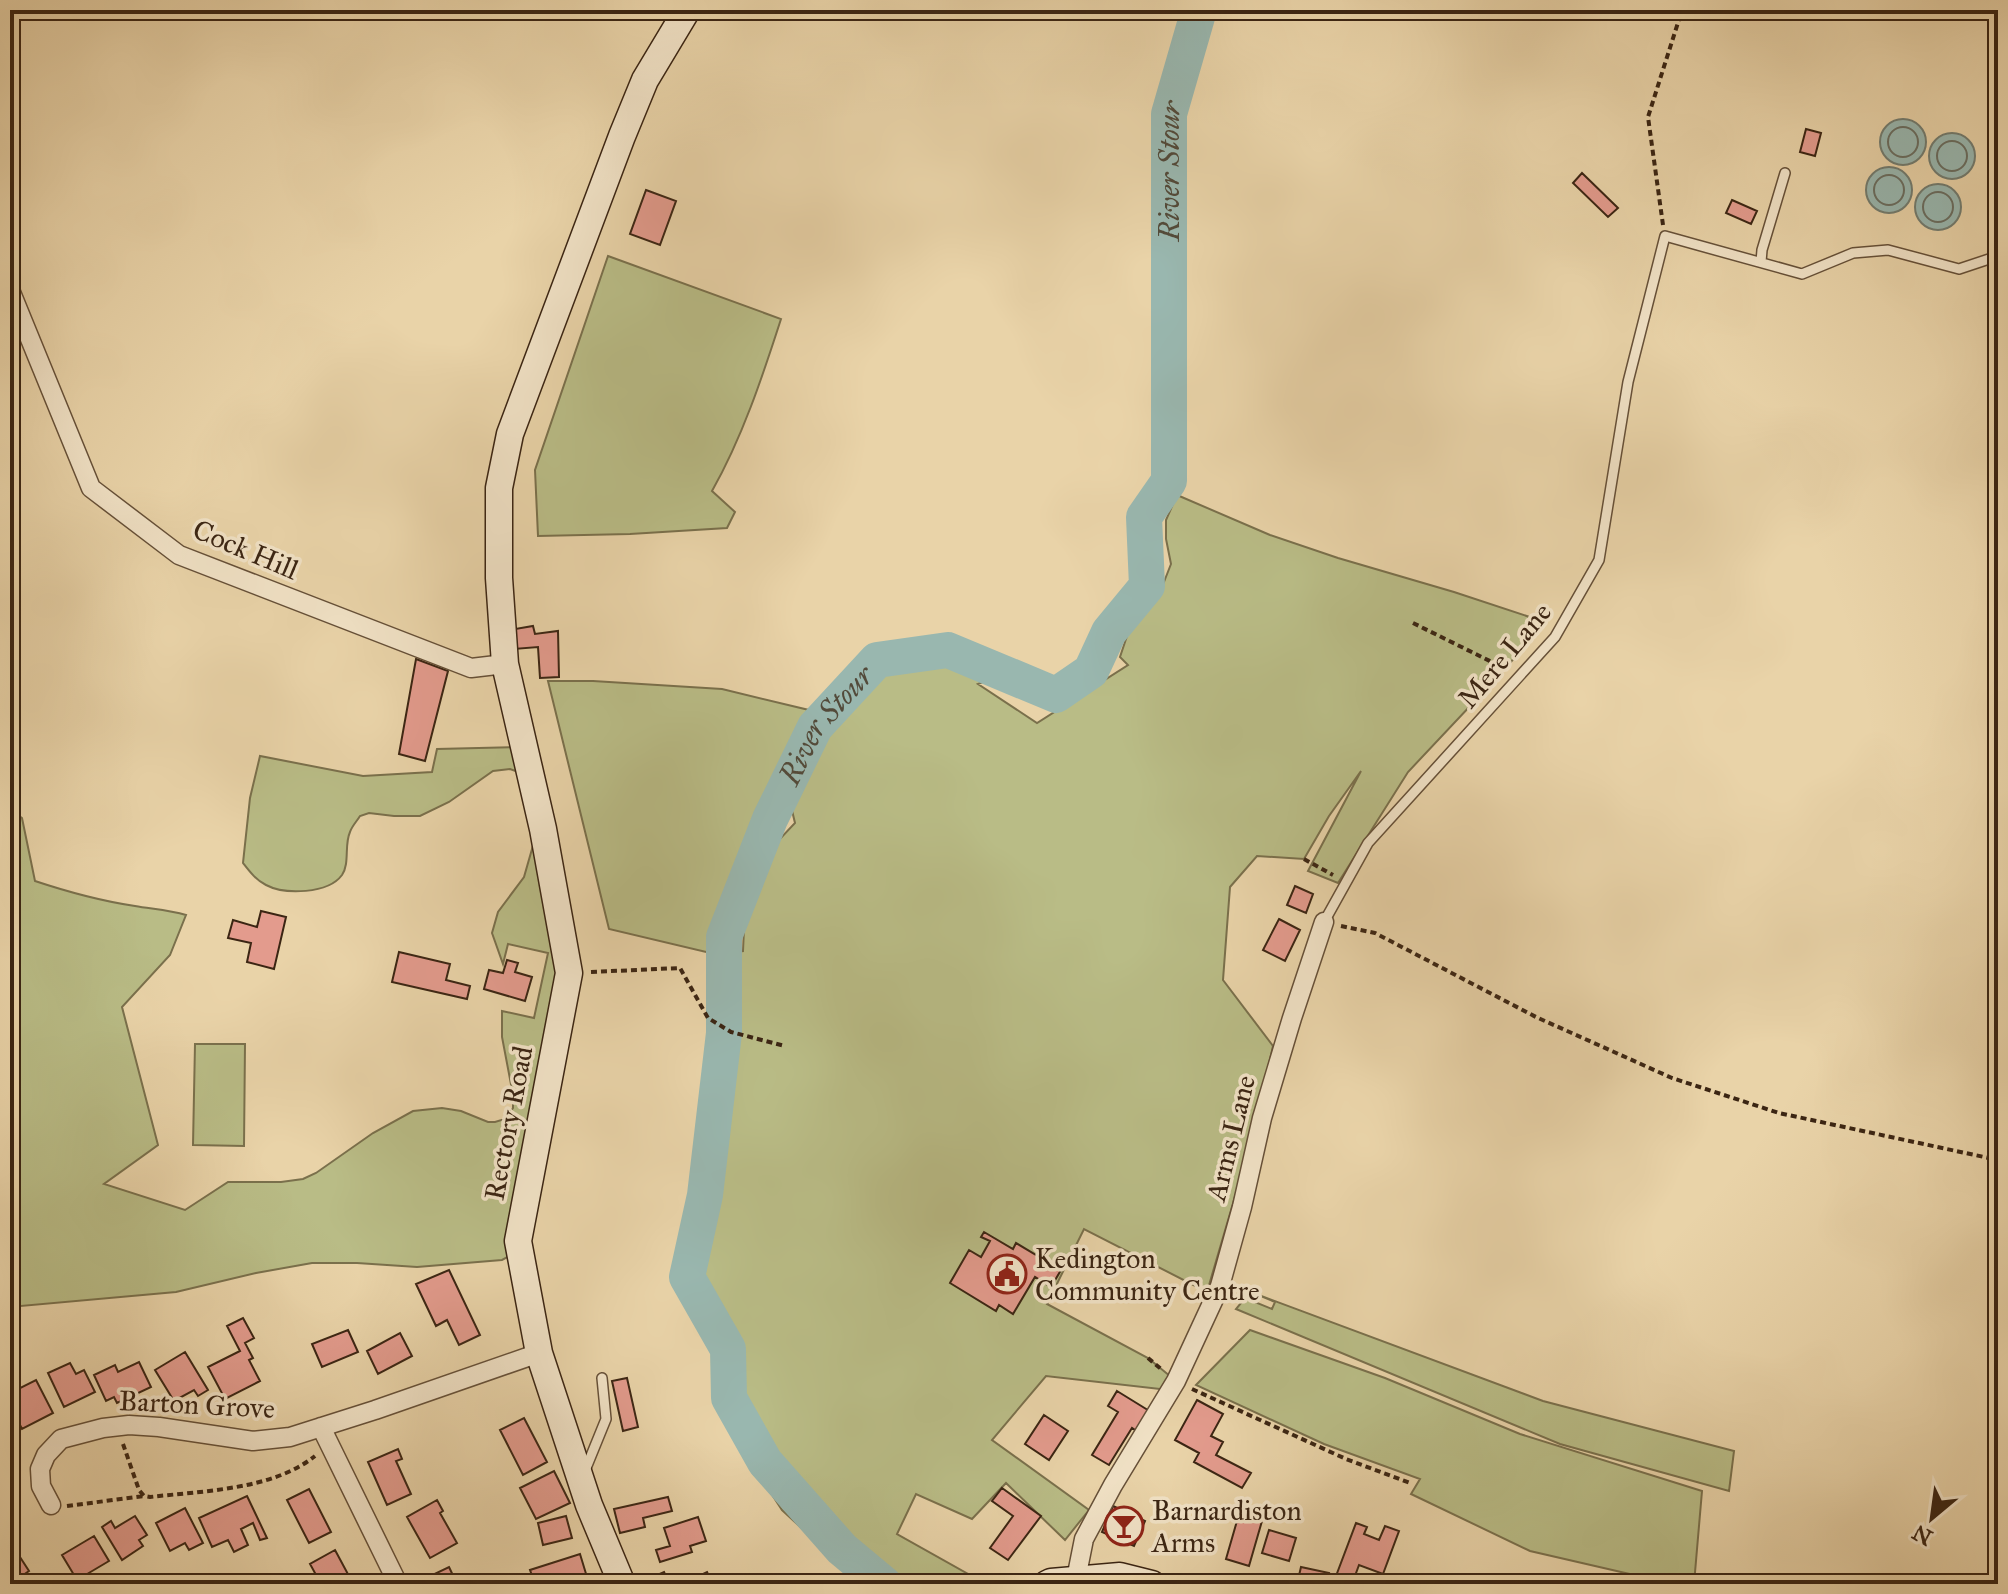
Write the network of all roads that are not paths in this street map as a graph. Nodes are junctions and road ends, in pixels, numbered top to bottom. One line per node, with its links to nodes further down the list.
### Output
1 (687, 10): 6 (street, Rectory Road)
2 (1785, 173): 4 (lane)
3 (1998, 256): 4 (lane)
4 (1761, 262): 7 (lane, Mere Lane)
5 (10, 290): 6 (street, Cock Hill)
6 (505, 664): 8 (street, Rectory Road)
7 (1324, 922): 13 (street, Arms Lane)
8 (539, 1353): 10 (street, Barton Grove); 11 (street, Rectory Road)
9 (602, 1378): 11 (lane)
10 (325, 1435): 12 (street, Barton Grove); 14 (street)
11 (581, 1480): 15 (street, Rectory Road)
12 (51, 1505)
13 (1087, 1580): 16 (street); 17 (street)
14 (398, 1584)
15 (622, 1584)
16 (1047, 1584)
17 (1152, 1584)

